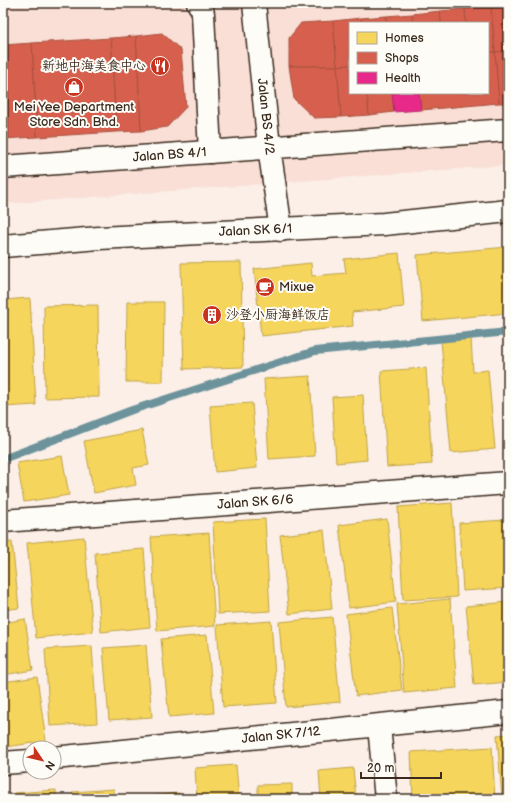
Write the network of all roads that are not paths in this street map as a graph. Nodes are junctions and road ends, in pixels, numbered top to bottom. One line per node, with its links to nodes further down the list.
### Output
1 (198, 3): 5 (street, Jalan BS 4/1)
2 (254, 3): 4 (street, Jalan BS 4/2)
3 (508, 130): 4 (street)
4 (269, 147): 5 (street); 8 (street, Jalan BS 4/2)
5 (210, 152): 6 (street, Jalan BS 4/1)
6 (3, 167)
7 (508, 212): 8 (street, Jalan SK 6/1)
8 (281, 230): 9 (street, Jalan SK 6/1)
9 (3, 246)
10 (508, 483): 11 (street, Jalan SK 6/6)
11 (3, 521)
12 (508, 712): 13 (street, Jalan SK 7/12)
13 (379, 726): 14 (street, Jalan SK 7/12); 17 (street)
14 (62, 757)
15 (22, 762): 16 (street)
16 (3, 763)
17 (386, 799)

